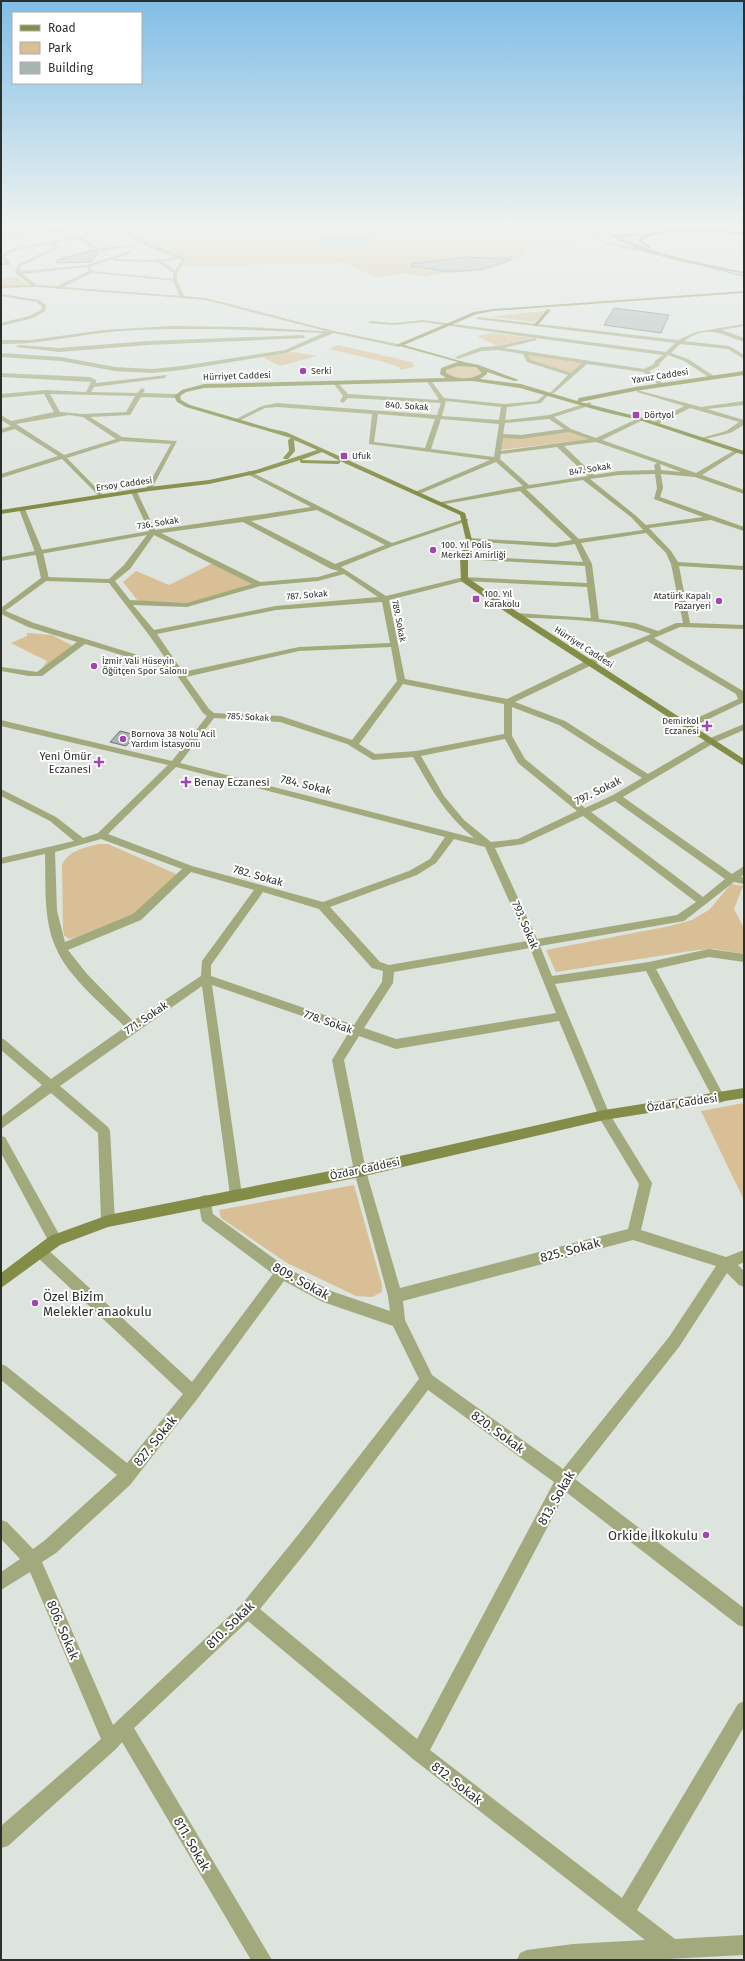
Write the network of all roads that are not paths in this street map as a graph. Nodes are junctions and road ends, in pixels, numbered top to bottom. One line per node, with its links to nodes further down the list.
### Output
1 (29, 318): 8 (street)
2 (278, 318): 14 (street)
3 (465, 318): 9 (main road)
4 (478, 318): 7 (street); 12 (main road)
5 (542, 318): 10 (main road)
6 (370, 322): 9 (street)
7 (513, 322): 10 (street); 15 (street)
8 (1, 325)
9 (448, 325): 12 (street); 21 (main road)
10 (535, 325): 20 (street)
11 (744, 325): 13 (street)
12 (455, 326): 15 (street); 22 (main road)
13 (717, 330): 18 (street); 20 (street)
14 (334, 332): 16 (street); 19 (street); 21 (street)
15 (501, 332): 17 (street)
16 (319, 336): 19 (street); 32 (street)
17 (542, 338): 23 (street); 25 (street)
18 (744, 340)
19 (1, 342)
20 (678, 343): 25 (street); 28 (street)
21 (399, 345): 22 (main road)
22 (406, 347): 31 (main road); 34 (main road)
23 (498, 348): 24 (street); 27 (street)
24 (525, 354): 29 (street); 38 (street)
25 (669, 354): 35 (street); 40 (street)
26 (1, 355): 30 (street)
27 (458, 357)
28 (744, 357)
29 (586, 362): 35 (street); 38 (street)
30 (90, 365): 32 (street); 41 (street)
31 (472, 365): 33 (main road); 34 (main road)
32 (182, 368): 42 (street)
33 (482, 368): 44 (main road); 52 (main road)
34 (442, 370): 43 (main road); 46 (main road)
35 (645, 371): 49 (street)
36 (744, 373): 40 (main road, Yavuz Caddesi)
37 (1, 375): 41 (street)
38 (572, 375): 52 (street)
39 (744, 376): 50 (main road, Yavuz Caddesi)
40 (712, 377): 49 (main road, Yavuz Caddesi)
41 (69, 378): 48 (street)
42 (150, 379): 48 (street); 54 (street)
43 (458, 379): 44 (main road); 45 (main road)
44 (472, 379): 52 (main road)
45 (429, 380): 46 (main road); 58 (street)
46 (357, 383): 47 (main road, Hürriyet Caddesi)
47 (337, 384): 56 (main road, Hürriyet Caddesi); 57 (street)
48 (93, 385): 53 (street)
49 (661, 385): 59 (main road, Yavuz Caddesi)
50 (639, 391): 61 (main road, Yavuz Caddesi); 63 (street)
51 (46, 392): 53 (street); 55 (street); 68 (street)
52 (547, 392): 59 (main road); 62 (street)
53 (88, 393): 54 (street)
54 (139, 394): 56 (street); 69 (street)
55 (1, 396)
56 (177, 396): 74 (main road)
57 (346, 396): 58 (street); 65 (street)
58 (442, 401): 62 (street); 70 (street)
59 (577, 401): 61 (main road); 64 (street)
60 (744, 403): 66 (street)
61 (588, 404): 64 (street, 840. Sokak); 73 (main road)
62 (504, 406): 75 (street)
63 (688, 406): 66 (street); 78 (street)
64 (576, 408): 71 (street, 840. Sokak)
65 (336, 409): 67 (street, 840. Sokak); 74 (street, 840. Sokak)
66 (698, 409): 76 (street)
67 (374, 412): 70 (street, 840. Sokak); 88 (street)
68 (58, 414): 69 (street); 77 (street)
69 (84, 415): 83 (street)
70 (439, 417): 75 (street, 840. Sokak); 88 (street)
71 (550, 417): 75 (street, 840. Sokak); 79 (street)
72 (1, 418): 77 (street)
73 (641, 418): 78 (main road); 86 (street)
74 (236, 420): 81 (main road)
75 (501, 422): 82 (street)
76 (744, 422): 84 (street)
77 (14, 424): 80 (street); 93 (street)
78 (656, 424): 84 (main road)
79 (569, 430): 82 (street); 86 (street)
80 (1, 431)
81 (273, 431): 85 (main road); 89 (main road)
82 (499, 436): 92 (street)
83 (121, 439): 93 (street); 104 (street)
84 (703, 439): 90 (main road)
85 (291, 440): 89 (main road); 94 (main road)
86 (596, 440): 87 (street); 95 (street)
87 (559, 445): 92 (street); 101 (street)
88 (428, 449): 92 (street)
89 (317, 450): 94 (main road, Ersoy Caddesi); 96 (main road); 107 (main road)
90 (737, 451): 91 (main road); 99 (street)
91 (744, 453)
92 (497, 456): 103 (street); 107 (street)
93 (63, 457): 100 (street); 108 (street)
94 (287, 460): 96 (main road, Ersoy Caddesi); 98 (main road, Ersoy Caddesi)
95 (656, 460): 97 (street); 99 (street)
96 (338, 462): 115 (main road)
97 (658, 472): 99 (street, 847. Sokak); 101 (street, 847. Sokak); 113 (street)
98 (249, 473): 104 (main road, Ersoy Caddesi); 110 (street)
99 (697, 475): 106 (street)
100 (1, 476)
101 (593, 477): 102 (street, 847. Sokak)
102 (585, 479): 103 (street, 847. Sokak); 117 (street)
103 (525, 488): 109 (street, 847. Sokak); 120 (street)
104 (149, 489): 105 (main road, Ersoy Caddesi)
105 (134, 492): 108 (main road, Ersoy Caddesi); 118 (street)
106 (744, 492)
107 (417, 493): 109 (main road)
108 (101, 496): 111 (main road, Ersoy Caddesi)
109 (441, 504): 115 (main road)
110 (317, 508): 114 (street, 736. Sokak); 121 (street)
111 (22, 509): 112 (main road, Ersoy Caddesi); 122 (street)
112 (1, 512)
113 (712, 518): 116 (street); 117 (street)
114 (244, 520): 118 (street, 736. Sokak); 127 (street, 789. Sokak)
115 (466, 520): 119 (main road); 121 (street)
116 (742, 527)
117 (646, 529): 120 (street); 126 (street)
118 (153, 532): 122 (street, 736. Sokak); 132 (street); 133 (street)
119 (468, 540): 120 (street); 124 (main road)
120 (577, 541): 125 (street)
121 (391, 544): 127 (street)
122 (39, 552): 123 (street, 736. Sokak); 130 (street)
123 (1, 558)
124 (464, 558): 125 (street); 131 (main road)
125 (588, 564): 134 (street)
126 (674, 564): 128 (street); 140 (street)
127 (334, 567): 129 (street, 789. Sokak)
128 (744, 568)
129 (345, 572): 133 (street); 135 (street, 789. Sokak)
130 (46, 579): 132 (street); 137 (street)
131 (464, 579): 134 (street, 787. Sokak); 135 (street, 787. Sokak); 138 (main road, Hürriyet Caddesi)
132 (111, 581): 136 (street, 785. Sokak)
133 (259, 584): 136 (street)
134 (591, 585): 139 (street)
135 (385, 598): 142 (street, 787. Sokak); 146 (street, 789. Sokak)
136 (128, 602): 142 (street, 785. Sokak)
137 (1, 612): 145 (street)
138 (516, 615): 139 (street); 147 (main road, Hürriyet Caddesi)
139 (595, 620): 143 (street)
140 (687, 625): 141 (street); 143 (street)
141 (744, 628)
142 (152, 633): 149 (street, 785. Sokak)
143 (660, 634): 144 (street)
144 (649, 638): 147 (street); 154 (street)
145 (82, 642): 148 (street); 149 (street)
146 (394, 645): 149 (street); 150 (street, 789. Sokak)
147 (591, 662): 151 (street); 154 (main road, Hürriyet Caddesi)
148 (1, 669)
149 (179, 672): 152 (street, 785. Sokak)
150 (401, 681): 151 (street); 158 (street)
151 (508, 702): 156 (street); 162 (street)
152 (212, 715): 158 (street, 785. Sokak); 161 (street)
153 (1, 724): 161 (street, 784. Sokak)
154 (687, 726): 157 (main road, Hürriyet Caddesi)
155 (744, 727): 157 (street, 797. Sokak)
156 (508, 736): 159 (street, 785. Sokak); 165 (street)
157 (711, 741): 160 (main road, Hürriyet Caddesi); 162 (street, 797. Sokak)
158 (353, 745): 159 (street, 785. Sokak)
159 (416, 754): 169 (street, 793. Sokak)
160 (744, 763)
161 (174, 764): 166 (street); 167 (street, 784. Sokak)
162 (648, 778): 164 (street, 797. Sokak)
163 (1, 792): 168 (street)
164 (616, 797): 165 (street, 797. Sokak); 174 (street)
165 (584, 812): 169 (street, 797. Sokak); 177 (street)
166 (100, 835): 168 (street); 172 (street, 782. Sokak)
167 (452, 835): 169 (street, 784. Sokak); 178 (street)
168 (82, 842): 170 (street)
169 (489, 845): 179 (street, 793. Sokak)
170 (50, 850): 171 (street); 180 (street)
171 (1, 861)
172 (189, 868): 176 (street, 782. Sokak); 180 (street)
173 (744, 869): 174 (street)
174 (731, 878): 175 (street); 177 (street)
175 (744, 881)
176 (260, 889): 178 (street, 782. Sokak); 184 (street)
177 (703, 902): 179 (street)
178 (323, 906): 183 (street)
179 (533, 943): 183 (street); 185 (street, 793. Sokak)
180 (61, 948): 187 (street)
181 (744, 958): 182 (street)
182 (649, 966): 185 (street); 192 (street)
183 (389, 968): 188 (street)
184 (206, 978): 187 (street, 771. Sokak); 188 (street, 778. Sokak); 197 (street)
185 (548, 982): 186 (street, 793. Sokak)
186 (562, 1016): 188 (street); 193 (street, 793. Sokak)
187 (132, 1027): 190 (street, 771. Sokak)
188 (357, 1032): 196 (street, 778. Sokak)
189 (1, 1043): 190 (street)
190 (50, 1086): 194 (street, 771. Sokak); 199 (street)
191 (744, 1093): 192 (main road, Özdar Caddesi)
192 (719, 1098): 193 (main road, Özdar Caddesi)
193 (604, 1115): 196 (main road, Özdar Caddesi); 200 (street, 793. Sokak)
194 (1, 1124)
195 (1, 1141): 201 (street)
196 (360, 1171): 197 (main road, Özdar Caddesi); 208 (street, 820. Sokak)
197 (236, 1195): 198 (main road, Özdar Caddesi)
198 (205, 1201): 199 (main road, Özdar Caddesi); 205 (street, 809. Sokak)
199 (108, 1221): 201 (main road, Özdar Caddesi)
200 (633, 1234): 204 (street); 208 (street, 825. Sokak)
201 (55, 1240): 202 (main road, Özdar Caddesi)
202 (41, 1252): 207 (main road, Özdar Caddesi); 212 (street)
203 (744, 1256): 204 (street)
204 (726, 1263): 206 (street); 214 (street, 813. Sokak)
205 (282, 1273): 209 (street, 809. Sokak); 212 (street, 827. Sokak)
206 (744, 1280)
207 (1, 1281)
208 (395, 1296): 209 (street, 820. Sokak)
209 (398, 1321): 211 (street, 820. Sokak)
210 (1, 1371): 213 (street)
211 (427, 1380): 214 (street, 820. Sokak); 218 (street, 810. Sokak)
212 (193, 1393): 213 (street, 827. Sokak)
213 (128, 1474): 216 (street, 827. Sokak)
214 (564, 1480): 219 (street, 820. Sokak); 223 (street, 813. Sokak)
215 (1, 1528): 216 (street, 806. Sokak)
216 (33, 1560): 217 (street, 827. Sokak); 222 (street, 806. Sokak)
217 (1, 1582)
218 (248, 1610): 221 (street, 810. Sokak); 223 (street, 812. Sokak)
219 (744, 1619)
220 (744, 1710): 225 (street)
221 (123, 1726): 222 (street, 810. Sokak); 229 (street, 811. Sokak)
222 (111, 1742): 224 (street, 810. Sokak)
223 (419, 1754): 225 (street, 812. Sokak)
224 (1, 1839)
225 (625, 1912): 227 (street, 812. Sokak)
226 (744, 1945): 227 (street)
227 (672, 1949): 228 (street)
228 (561, 1958): 230 (street)
229 (262, 1960)
230 (527, 1960)

